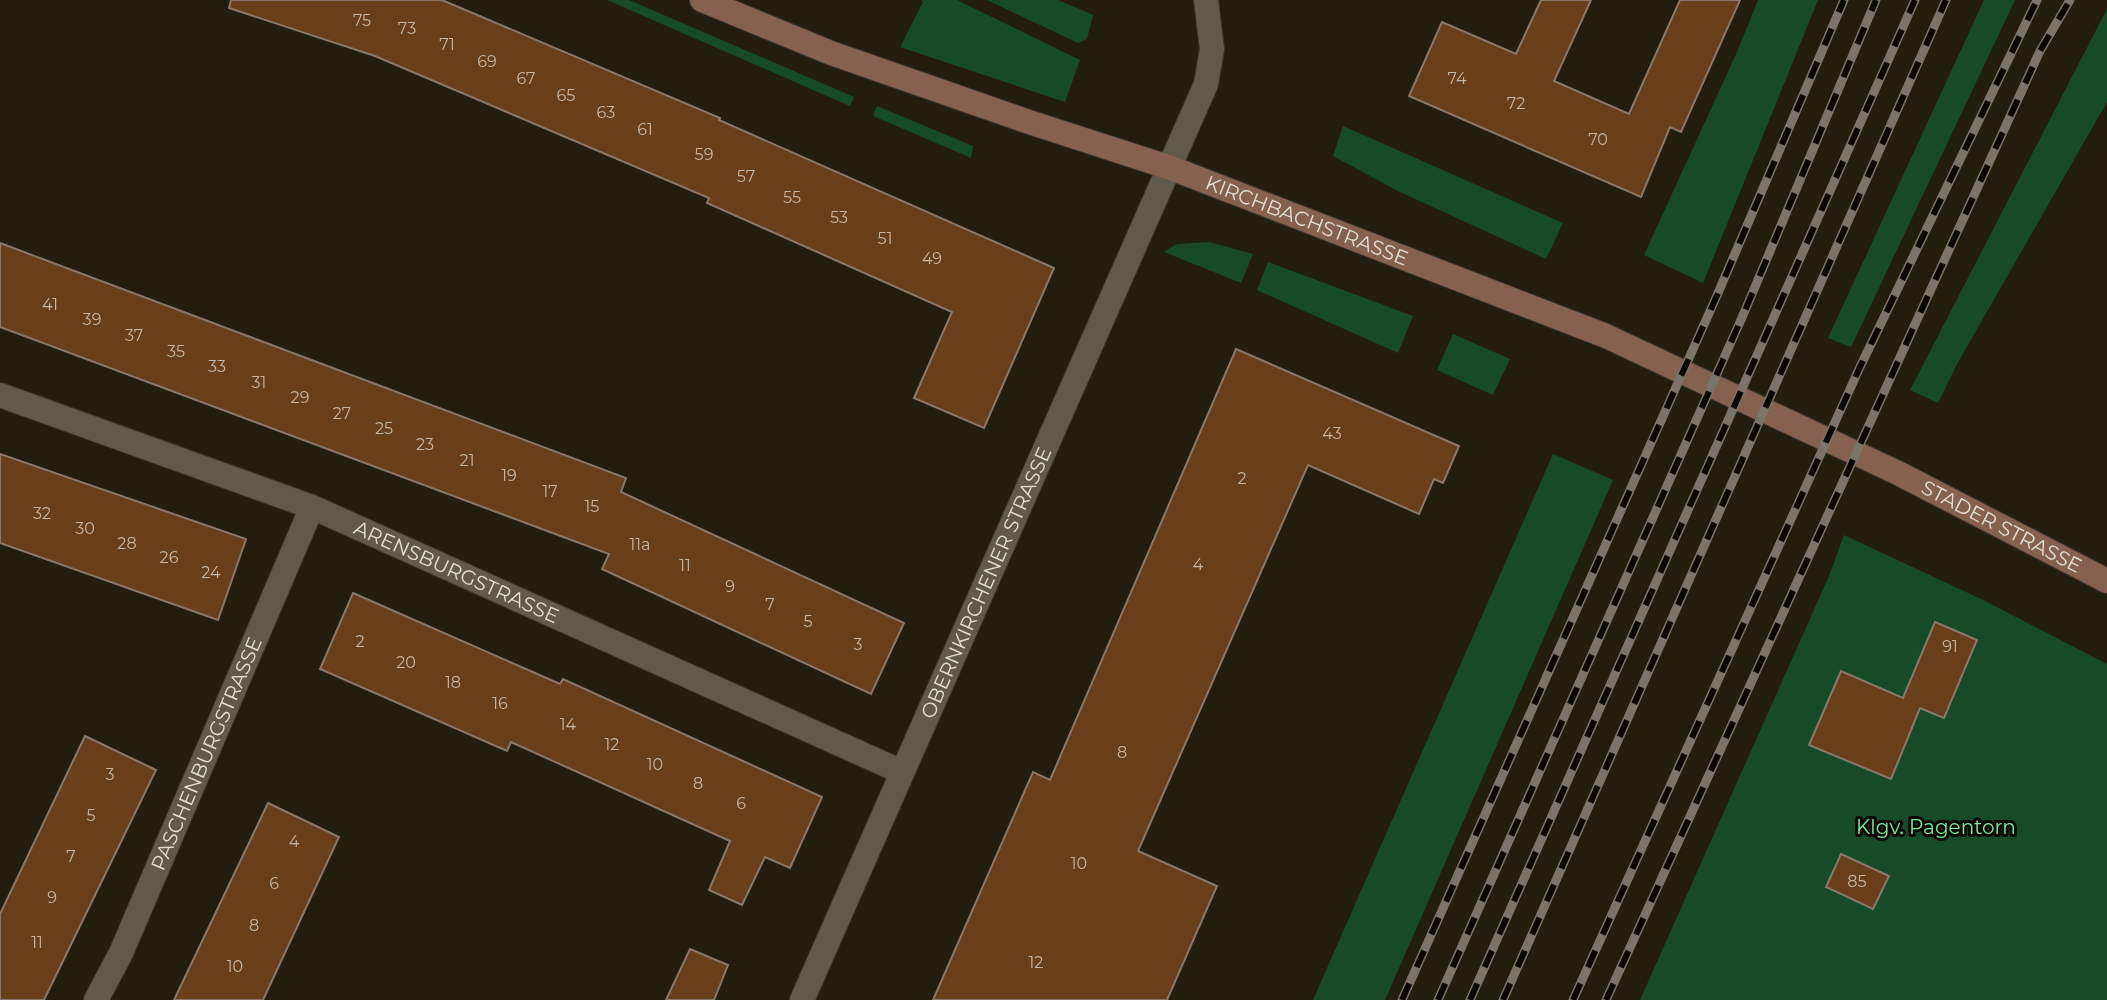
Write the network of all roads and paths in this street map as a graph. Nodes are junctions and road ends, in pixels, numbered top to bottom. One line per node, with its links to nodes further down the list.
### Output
1 (702, 0): 3 (main road, KIRCHBACHSTRASSE)
2 (1206, 0): 3 (street, OBERNKIRCHENER STRASSE)
3 (1171, 168): 5 (main road, KIRCHBACHSTRASSE); 8 (street, OBERNKIRCHENER STRASSE)
4 (0, 395): 6 (street, ARENSBURGSTRASSE)
5 (1898, 473): 7 (main road, STADER STRASSE)
6 (312, 507): 8 (street, ARENSBURGSTRASSE); 9 (street, PASCHENBURGSTRASSE)
7 (2107, 581)
8 (902, 772): 10 (street, OBERNKIRCHENER STRASSE)
9 (96, 1000)
10 (802, 1000)

